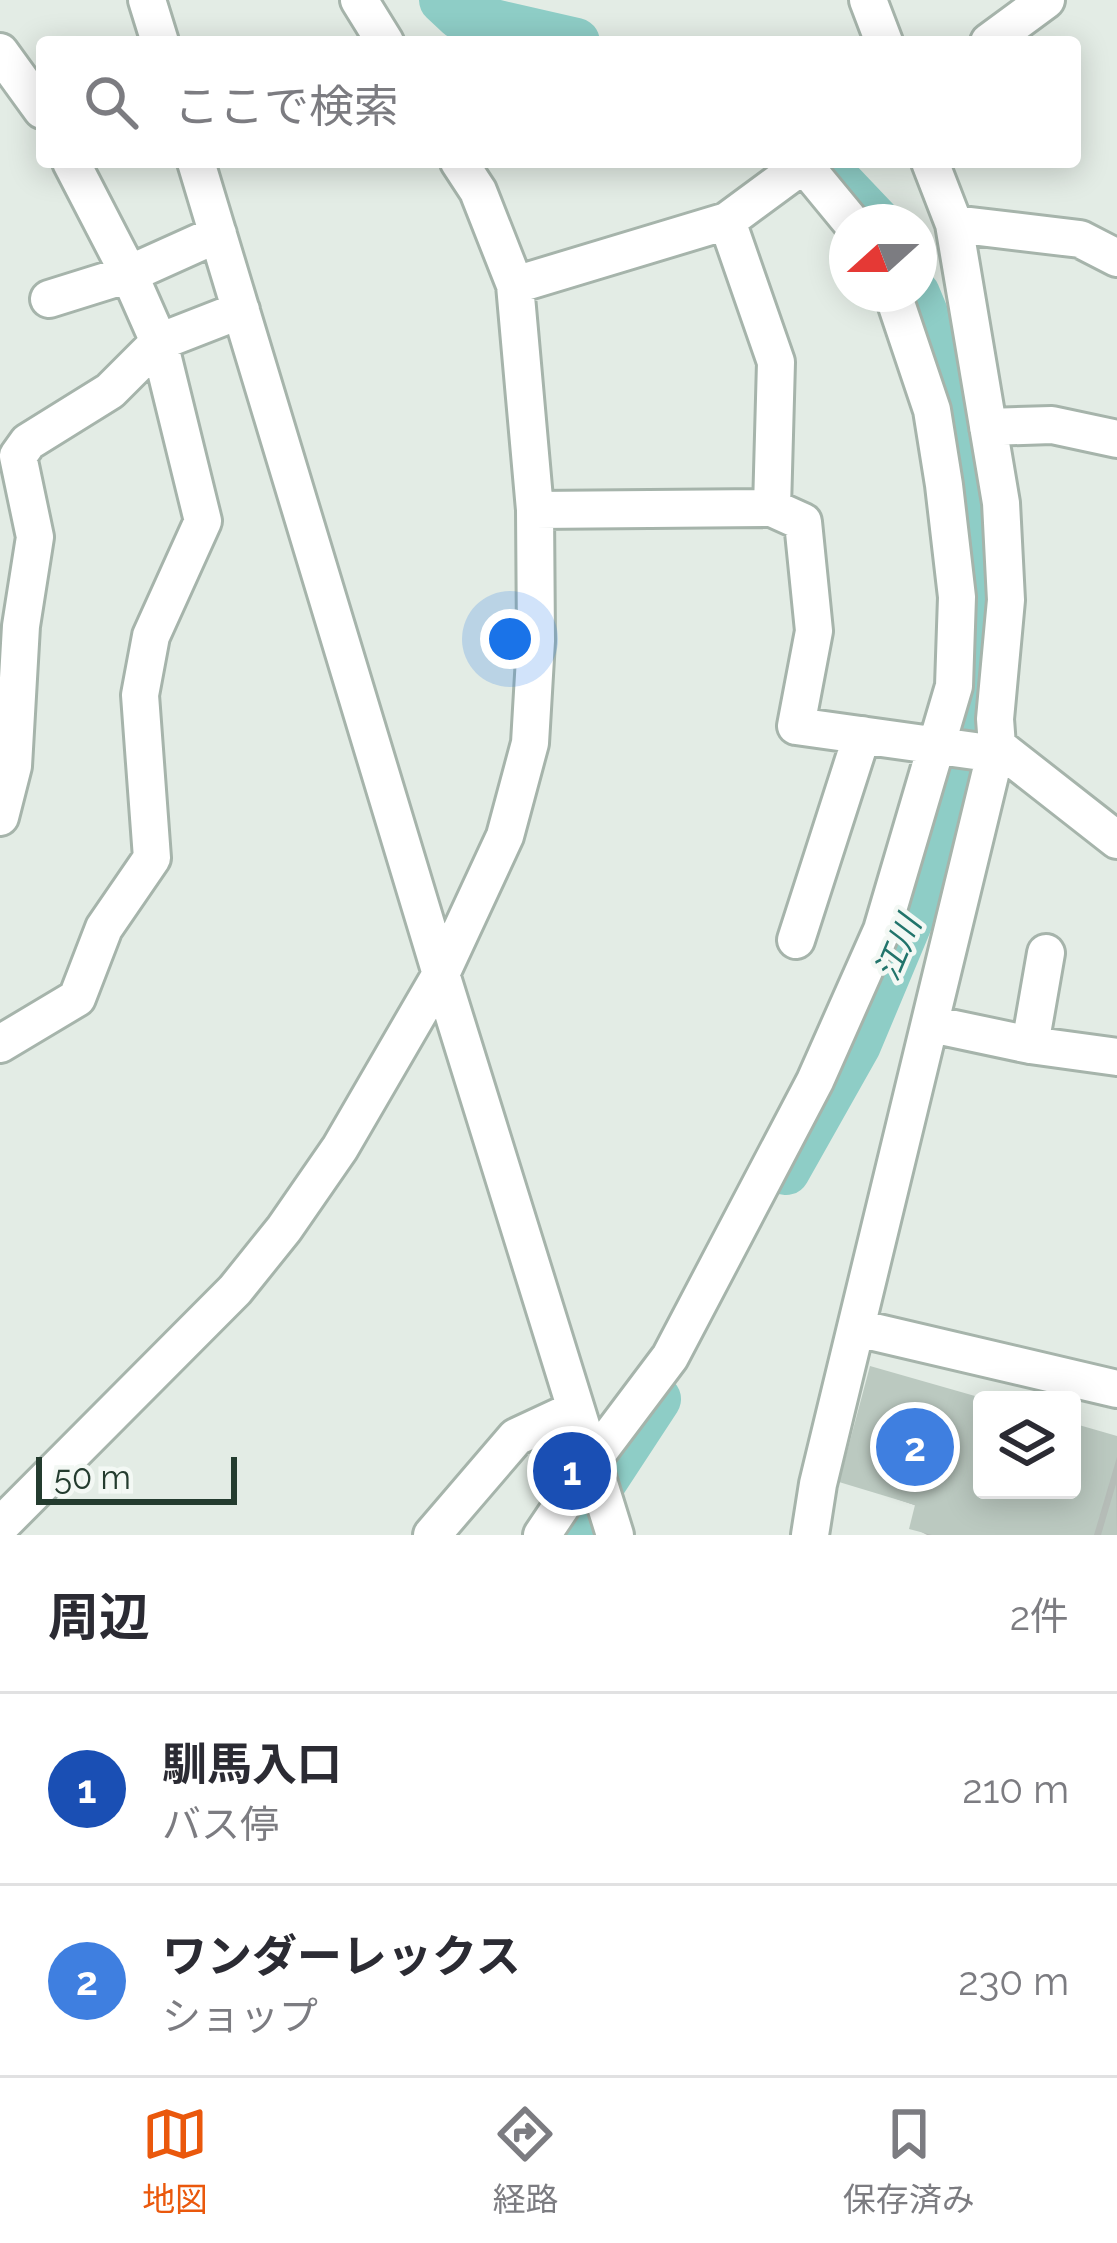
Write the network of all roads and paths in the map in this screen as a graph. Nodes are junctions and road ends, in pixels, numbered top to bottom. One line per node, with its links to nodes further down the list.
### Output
1 (147, 0): 5 (street)
2 (359, 0): 6 (street)
3 (868, 0): 7 (street)
4 (1046, 0): 8 (street)
5 (158, 36)
6 (381, 36)
7 (882, 36)
8 (997, 36)
9 (0, 52): 10 (street)
10 (36, 102)
11 (74, 168): 22 (street)
12 (198, 168): 20 (street)
13 (463, 168): 23 (street)
14 (799, 168): 18 (street)
15 (810, 168): 17 (street)
16 (932, 168): 19 (street)
17 (837, 204)
18 (727, 221): 23 (street); 30 (street)
19 (954, 224): 21 (street); 28 (street)
20 (218, 234): 22 (street); 25 (street)
21 (1117, 258)
22 (129, 274): 24 (street); 27 (street)
23 (515, 285): 31 (street)
24 (49, 299)
25 (241, 310): 27 (street); 38 (street)
26 (899, 312): 33 (street)
27 (159, 342): 34 (street); 40 (street)
28 (988, 427): 29 (street); 33 (street)
29 (1117, 439)
30 (772, 508): 31 (street); 32 (street)
31 (535, 510): 38 (street)
32 (862, 735): 33 (street); 36 (street)
33 (966, 748): 35 (street); 39 (street); 46 (street)
34 (0, 817)
35 (1117, 840)
36 (796, 940)
37 (1046, 952): 41 (street)
38 (441, 974): 45 (street); 48 (street)
39 (931, 1024): 41 (street); 43 (street)
40 (0, 1044)
41 (1030, 1045): 42 (street)
42 (1117, 1057)
43 (857, 1328): 44 (street); 51 (street)
44 (1117, 1390)
45 (574, 1410): 46 (street); 49 (street)
46 (592, 1466): 47 (street); 50 (street)
47 (612, 1525)
48 (0, 1526)
49 (432, 1535)
50 (542, 1535)
51 (810, 1535)

